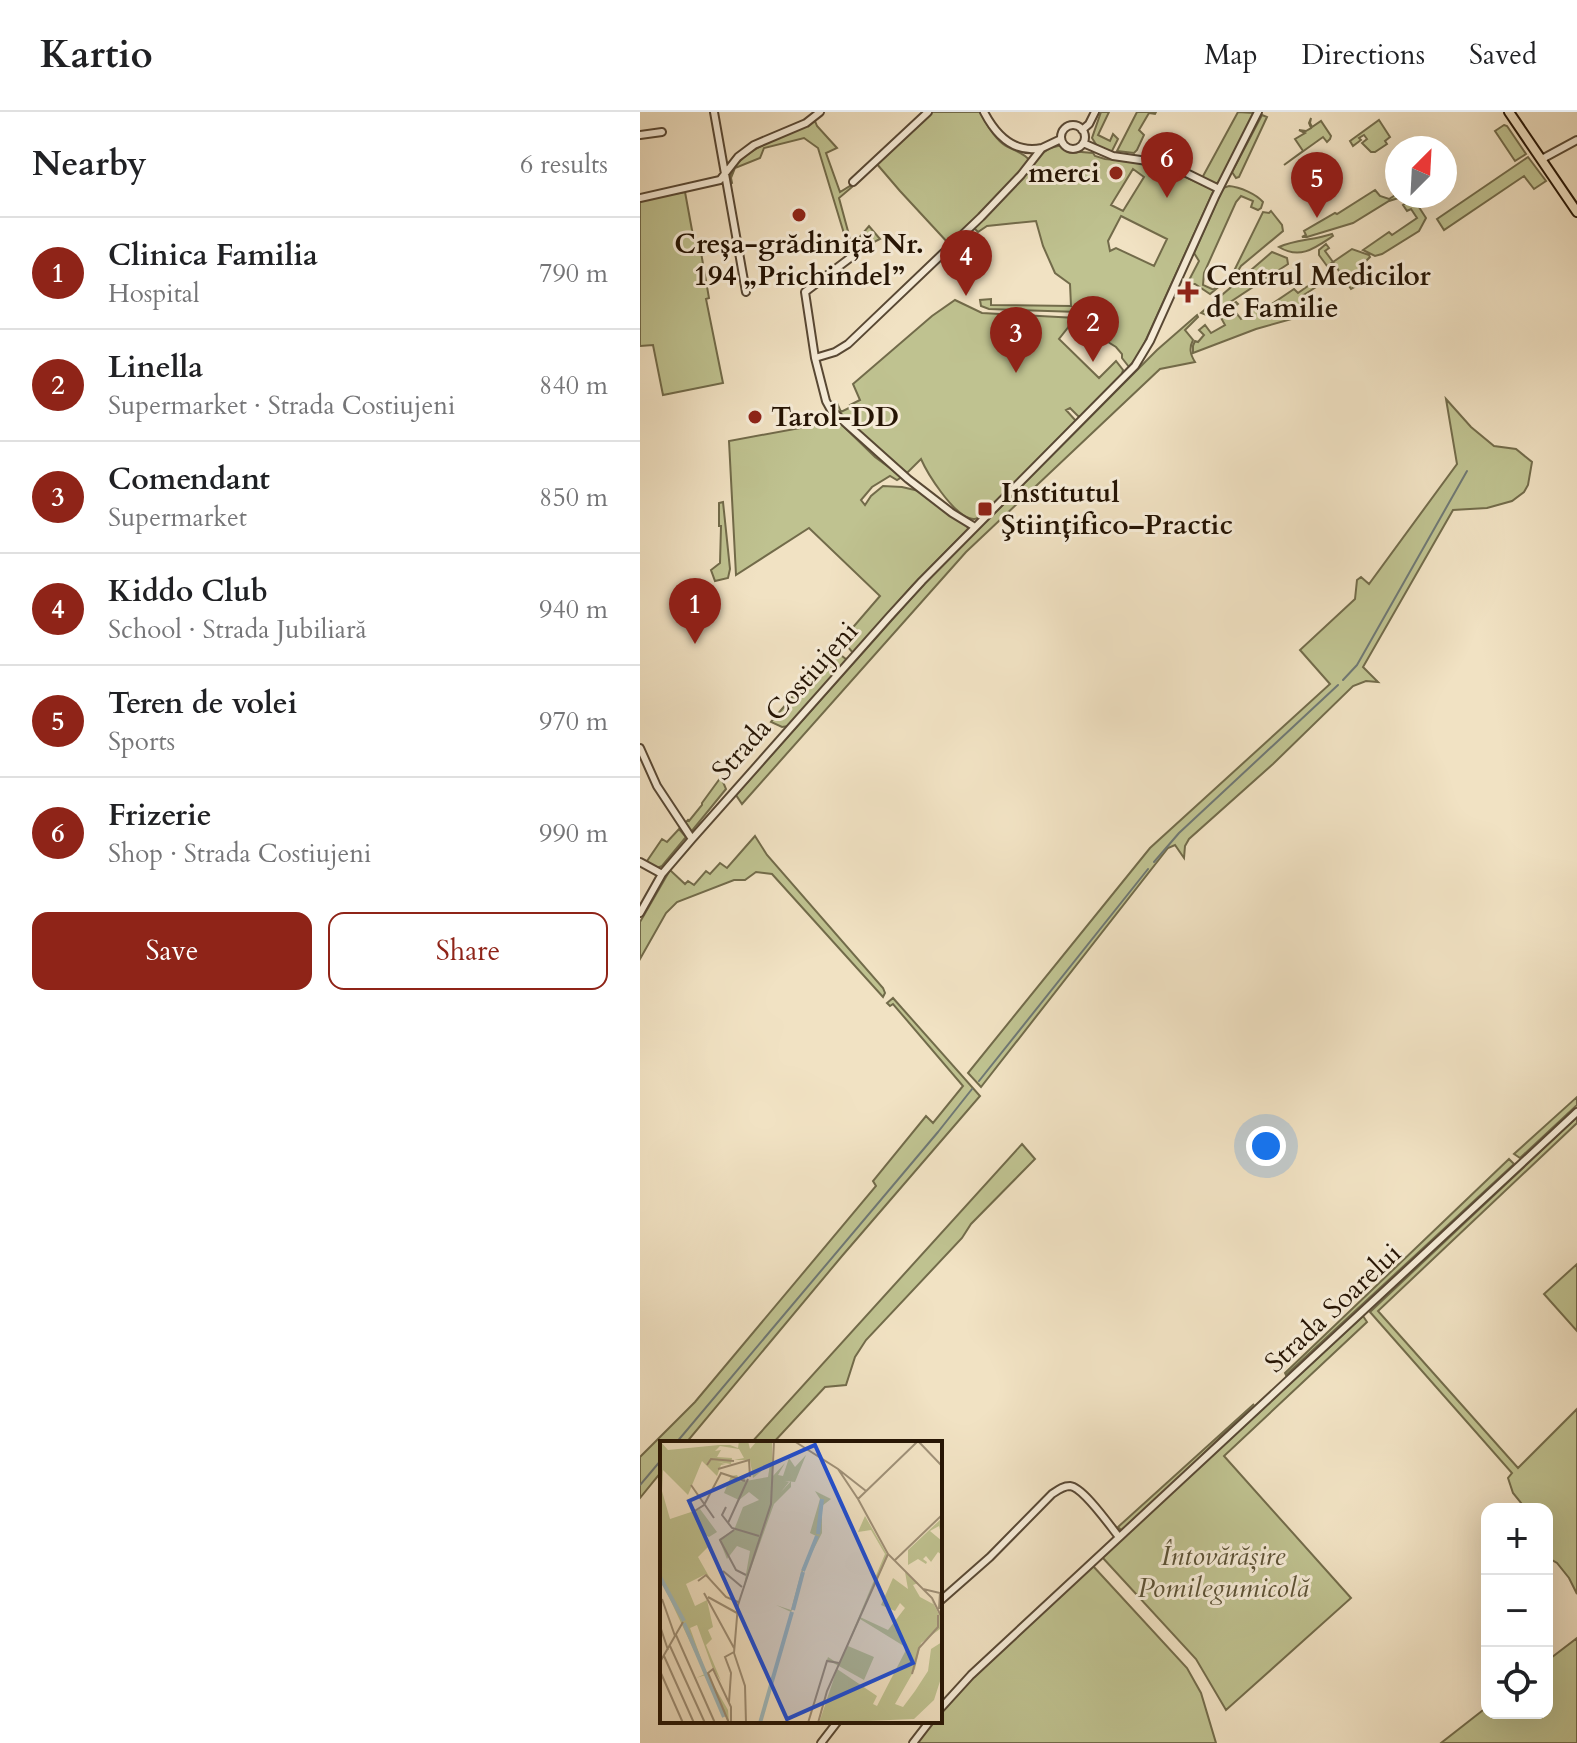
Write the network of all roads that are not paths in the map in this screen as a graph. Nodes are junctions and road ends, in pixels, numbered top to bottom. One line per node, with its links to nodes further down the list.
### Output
1 (714, 112): 18 (street)
2 (802, 112): 9 (street)
3 (820, 112): 9 (street)
4 (928, 112): 19 (street)
5 (984, 112): 16 (street)
6 (1095, 112): 10 (street)
7 (1258, 112): 20 (street, Strada Costiujeni)
8 (1509, 112): 17 (main road)
9 (806, 123): 18 (street)
10 (1082, 130): 13 (street); 15 (street)
11 (662, 132): 12 (street)
12 (640, 135)
13 (1061, 139): 15 (street); 16 (street)
14 (1577, 140): 17 (street)
15 (1083, 143): 20 (street)
16 (1042, 148): 25 (street)
17 (1542, 159): 22 (main road)
18 (725, 174): 21 (street); 24 (street)
19 (853, 182)
20 (1219, 189): 26 (street, Strada Costiujeni)
21 (640, 198)
22 (1577, 212)
23 (851, 251): 25 (street)
24 (746, 292)
25 (815, 358): 26 (street)
26 (975, 527): 28 (street, Strada Costiujeni)
27 (640, 748): 28 (street)
28 (692, 839): 30 (street, Strada Costiujeni)
29 (640, 862): 30 (street)
30 (662, 874): 31 (street, Strada Costiujeni)
31 (640, 913)
32 (1577, 1112): 33 (street, Strada Soarelui)
33 (1119, 1537): 34 (street); 35 (street, Strada Soarelui)
34 (942, 1599)
35 (942, 1707)
36 (836, 1723): 38 (street)
37 (928, 1723): 39 (street)
38 (821, 1743)
39 (913, 1743)

